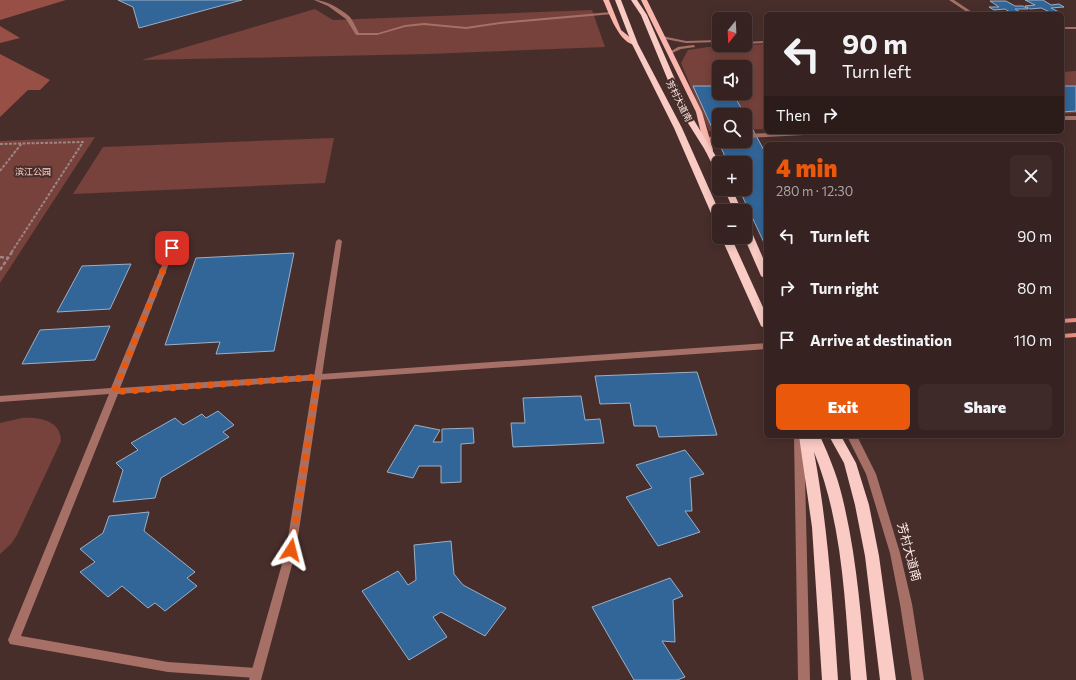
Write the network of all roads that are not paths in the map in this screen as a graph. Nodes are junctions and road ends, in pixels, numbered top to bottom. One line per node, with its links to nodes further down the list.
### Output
1 (316, 0): 8 (street)
2 (606, 0): 8 (main road, 芳村大道南)
3 (618, 0): 19 (highway)
4 (634, 0): 28 (highway)
5 (644, 0): 13 (main road, 芳村大道南)
6 (951, 0): 7 (street)
7 (970, 12)
8 (611, 13): 19 (main road, 芳村大道南)
9 (1076, 24): 10 (street)
10 (1064, 25)
11 (1064, 28): 12 (street)
12 (1076, 28)
13 (662, 37): 16 (street); 21 (main road, 芳村大道南)
14 (764, 39): 15 (street)
15 (752, 40)
16 (712, 41)
17 (764, 42): 18 (street)
18 (752, 43)
19 (635, 44): 30 (highway, 芳村大道南)
20 (712, 45): 21 (street)
21 (670, 53): 26 (main road, 芳村大道南)
22 (1064, 118): 23 (street)
23 (1076, 118)
24 (784, 134): 25 (street)
25 (752, 136)
26 (706, 139): 27 (street); 28 (main road, 芳村大道南)
27 (712, 139)
28 (709, 150): 29 (highway, 芳村大道南)
29 (712, 156)
30 (712, 204)
31 (339, 241): 42 (street)
32 (729, 244): 38 (highway)
33 (752, 244): 35 (highway)
34 (172, 248): 43 (street)
35 (764, 271)
36 (1076, 320): 37 (main road)
37 (1064, 321)
38 (764, 322)
39 (1076, 335): 40 (main road)
40 (1064, 336)
41 (764, 346): 42 (street)
42 (318, 377): 43 (street); 50 (street)
43 (114, 392): 44 (street); 50 (street)
44 (0, 399)
45 (799, 438): 51 (street)
46 (805, 438): 52 (highway)
47 (815, 438): 53 (highway)
48 (836, 438): 54 (highway)
49 (853, 438): 55 (street, 芳村大道南)
50 (256, 677)
51 (804, 680)
52 (830, 680)
53 (858, 680)
54 (888, 680)
55 (918, 680)

